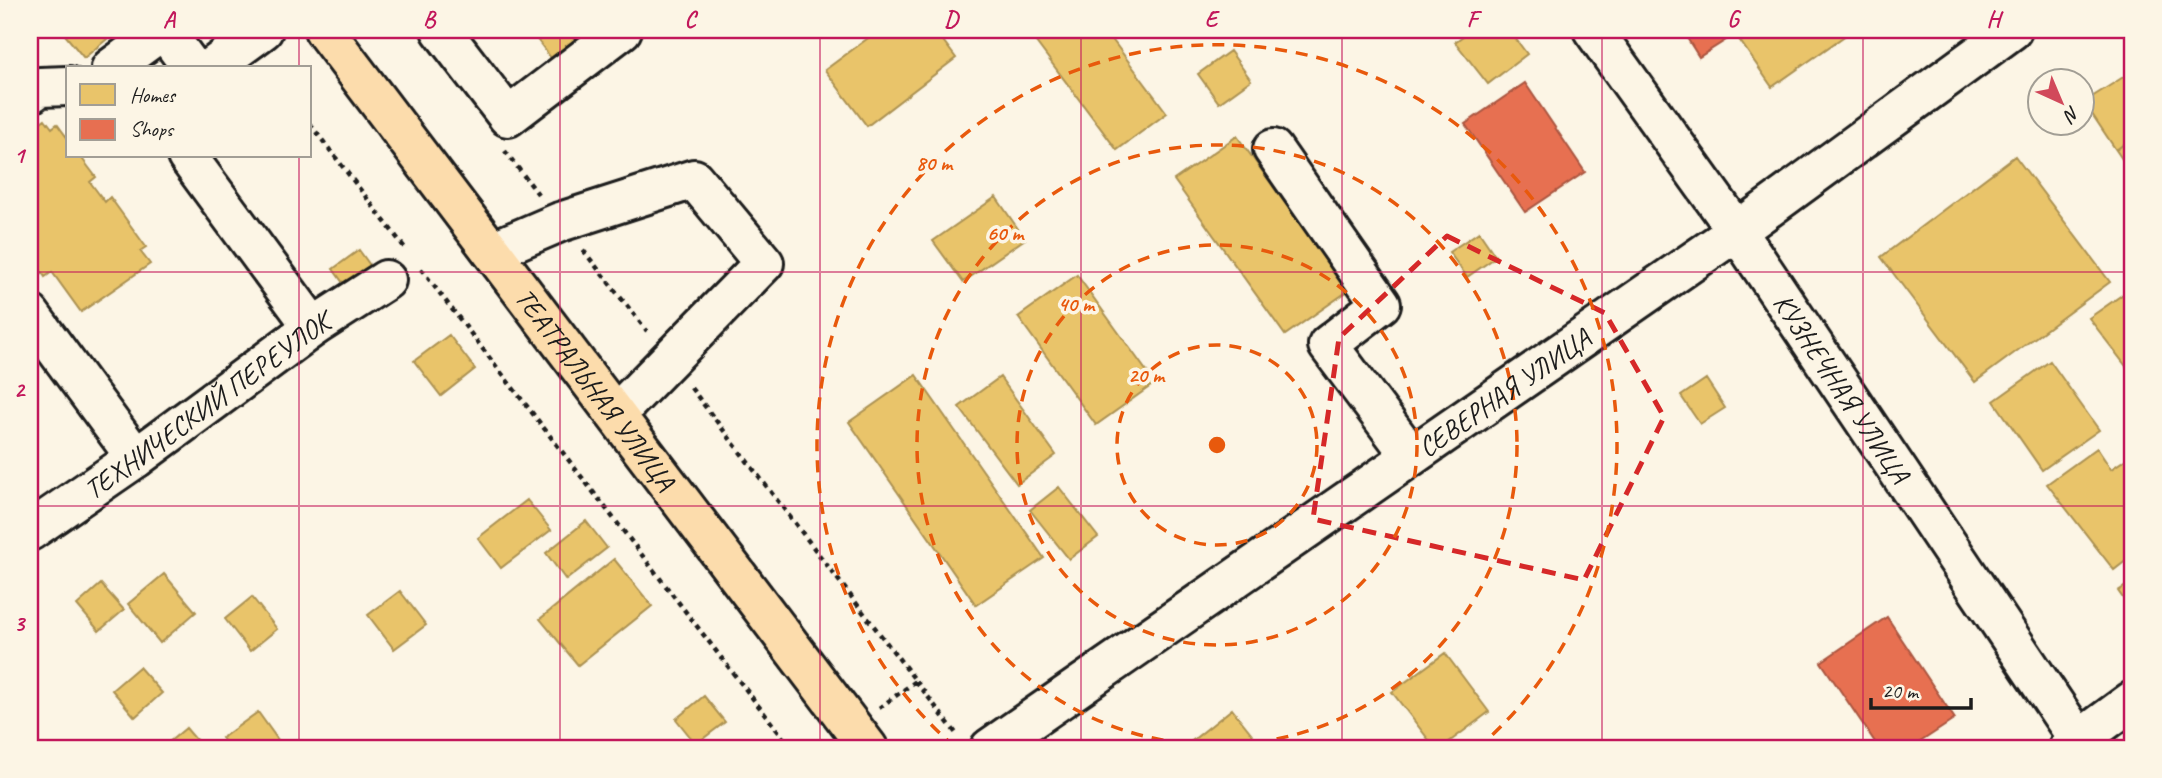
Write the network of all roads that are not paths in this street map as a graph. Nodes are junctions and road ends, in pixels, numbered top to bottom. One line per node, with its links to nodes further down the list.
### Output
1 (164, 30): 8 (street); 9 (street)
2 (263, 30): 10 (street)
3 (441, 30): 4 (street)
4 (622, 30)
5 (1593, 30): 15 (street, КУЗНЕЧНАЯ УЛИЦА)
6 (2012, 30): 15 (street, СЕВЕРНАЯ УЛИЦА)
7 (337, 34): 16 (main road, ТЕАТРАЛЬНАЯ УЛИЦА)
8 (117, 66)
9 (191, 66)
10 (214, 66)
11 (66, 86): 12 (street)
12 (30, 94)
13 (1273, 149): 21 (street)
14 (188, 158): 19 (street)
15 (1737, 231): 21 (street, СЕВЕРНАЯ УЛИЦА); 27 (street, КУЗНЕЧНАЯ УЛИЦА)
16 (492, 251): 20 (main road, ТЕАТРАЛЬНАЯ УЛИЦА); 20 (street)
17 (403, 264): 19 (street, ТЕХНИЧЕСКИЙ ПЕРЕУЛОК)
18 (30, 314): 22 (street)
19 (313, 327): 22 (street, ТЕХНИЧЕСКИЙ ПЕРЕУЛОК)
20 (616, 414): 25 (main road, ТЕАТРАЛЬНАЯ УЛИЦА)
21 (1411, 456): 26 (street, СЕВЕРНАЯ УЛИЦА)
22 (136, 458): 23 (street, ТЕХНИЧЕСКИЙ ПЕРЕУЛОК)
23 (30, 531)
24 (2132, 701): 27 (street)
25 (860, 738)
26 (975, 743)
27 (2077, 746)

